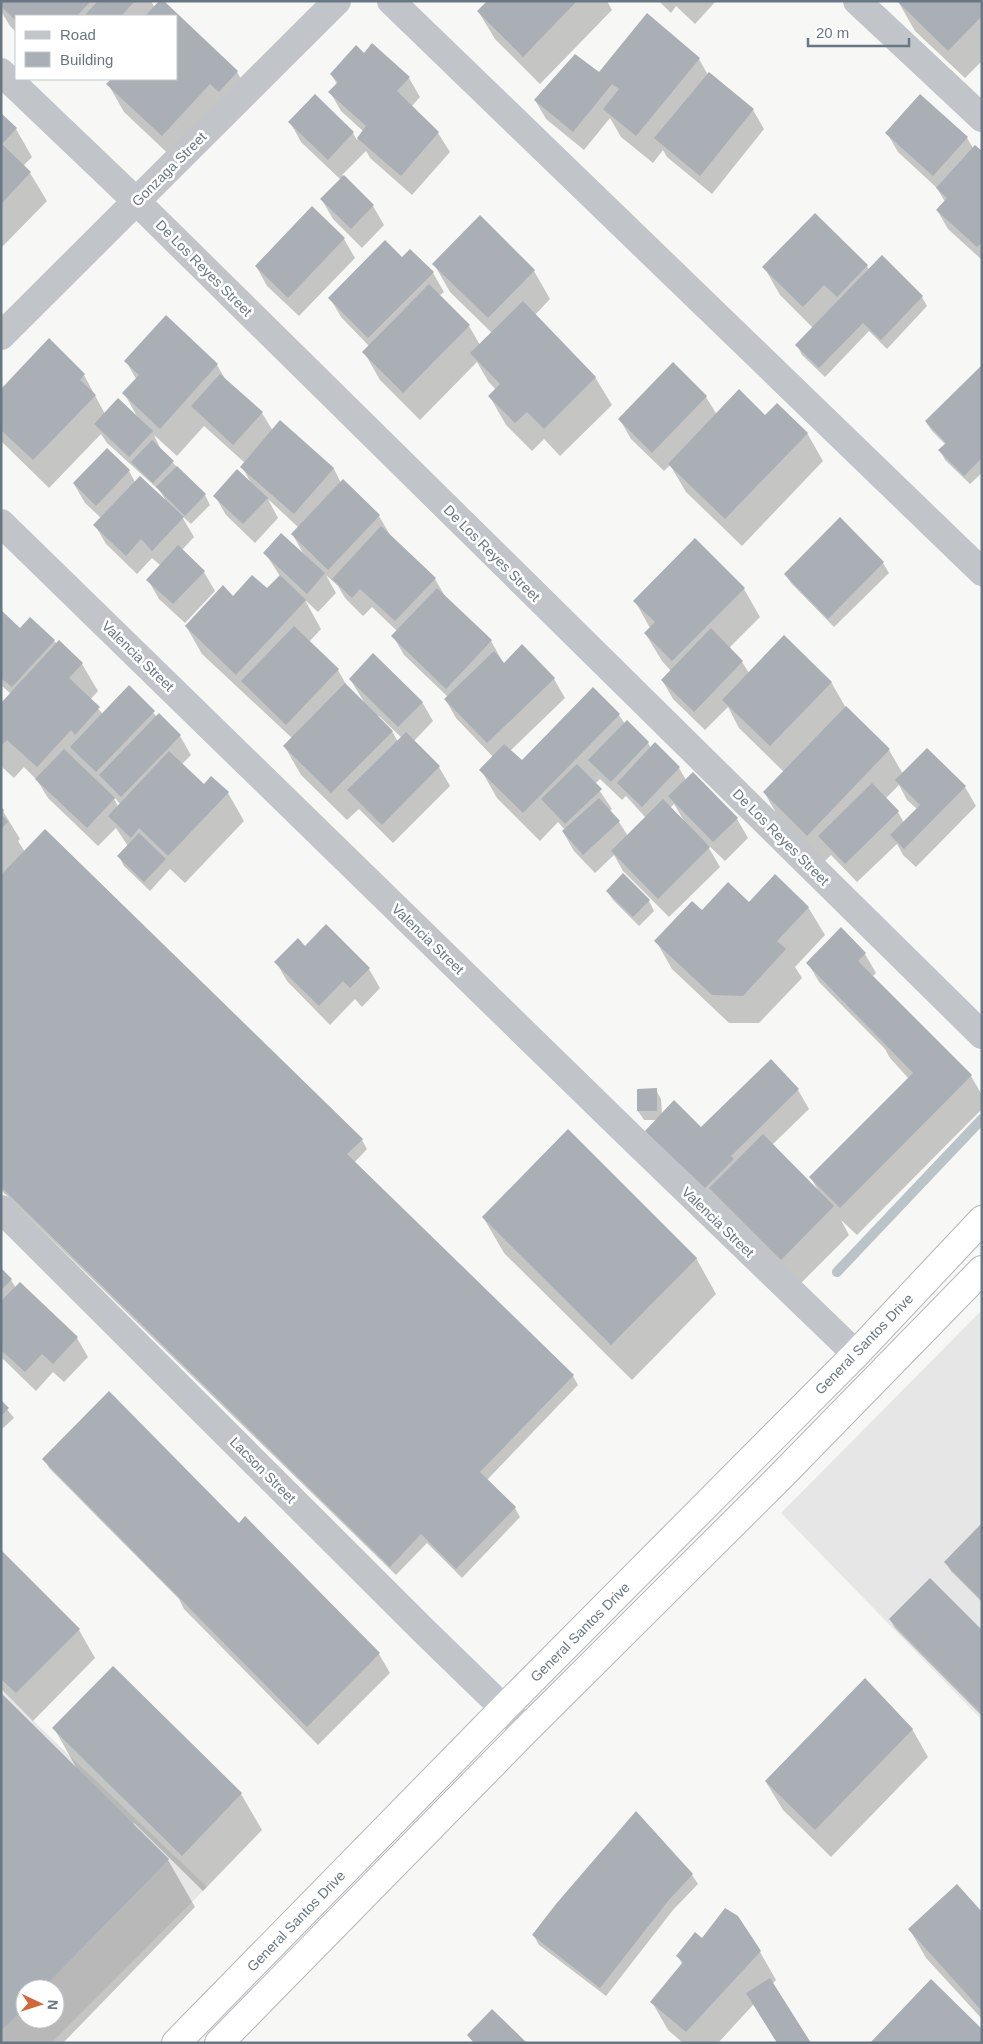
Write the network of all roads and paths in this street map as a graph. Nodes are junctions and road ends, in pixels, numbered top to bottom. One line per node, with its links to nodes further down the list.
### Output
1 (337, 1): 6 (street, Gonzaga Street)
2 (392, 1): 9 (street)
3 (857, 1): 5 (street)
4 (1, 72): 6 (street, De Los Reyes Street)
5 (982, 118)
6 (136, 202): 7 (street, Gonzaga Street); 10 (street, De Los Reyes Street)
7 (1, 336)
8 (1, 523): 14 (street, Valencia Street)
9 (982, 572)
10 (982, 1035)
11 (1, 1209): 15 (street, Lacson Street)
12 (982, 1220): 14 (highway, General Santos Drive)
13 (982, 1270): 16 (highway)
14 (856, 1354): 15 (highway, General Santos Drive)
15 (504, 1707): 16 (street, Lacson Street); 17 (highway, General Santos Drive)
16 (526, 1730): 18 (highway)
17 (176, 2043)
18 (219, 2043)

